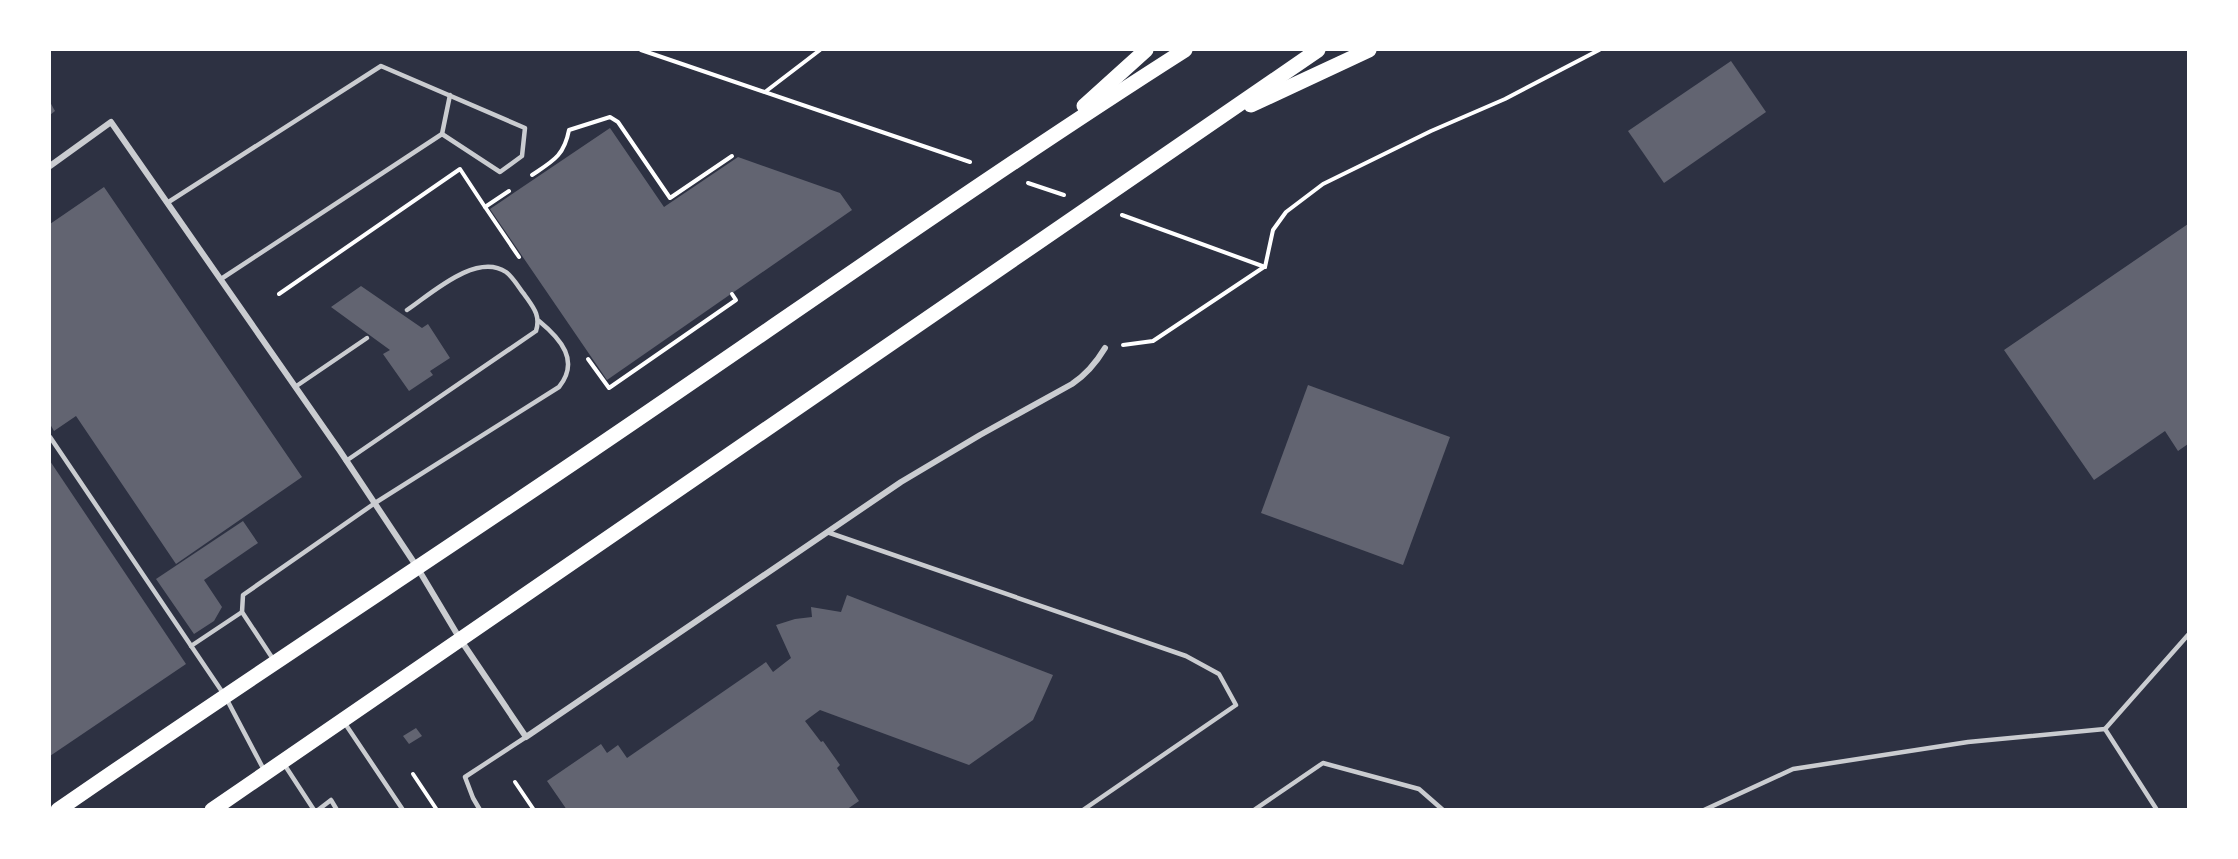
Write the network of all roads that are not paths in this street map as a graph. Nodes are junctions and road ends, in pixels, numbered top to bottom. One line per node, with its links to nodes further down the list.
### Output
1 (1146, 50): 8 (main road)
2 (1185, 50): 8 (main road)
3 (1318, 50): 6 (main road)
4 (1369, 50): 6 (main road)
5 (450, 95): 7 (lane); 7 (lane); 10 (lane)
6 (1210, 124): 24 (main road)
7 (442, 134): 11 (lane)
8 (1053, 134): 21 (main road)
9 (50, 166): 10 (street)
10 (167, 203): 11 (street)
11 (221, 279): 16 (street)
12 (408, 310): 13 (lane)
13 (539, 321): 18 (lane); 19 (lane)
14 (367, 338): 16 (lane)
15 (1105, 348): 20 (street)
16 (295, 387): 18 (street)
17 (50, 437): 25 (lane)
18 (346, 461): 19 (street)
19 (375, 503): 21 (street); 22 (lane)
20 (826, 532): 30 (street); 39 (lane)
21 (417, 567): 24 (street); 26 (main road)
22 (242, 612): 25 (lane); 26 (lane)
23 (2188, 635): 29 (lane)
24 (460, 639): 28 (main road); 30 (street)
25 (192, 646): 27 (lane)
26 (275, 662): 27 (main road)
27 (225, 696): 32 (lane); 34 (main road)
28 (342, 719): 31 (main road); 37 (lane)
29 (2105, 729): 42 (lane); 43 (lane)
30 (526, 737): 38 (lane)
31 (282, 761): 32 (main road); 35 (lane)
32 (265, 773): 33 (main road)
33 (219, 808)
34 (58, 810)
35 (316, 810): 36 (lane)
36 (337, 810)
37 (404, 810)
38 (480, 810)
39 (1083, 810)
40 (1254, 810): 41 (lane)
41 (1443, 810)
42 (1704, 810)
43 (2157, 810)

